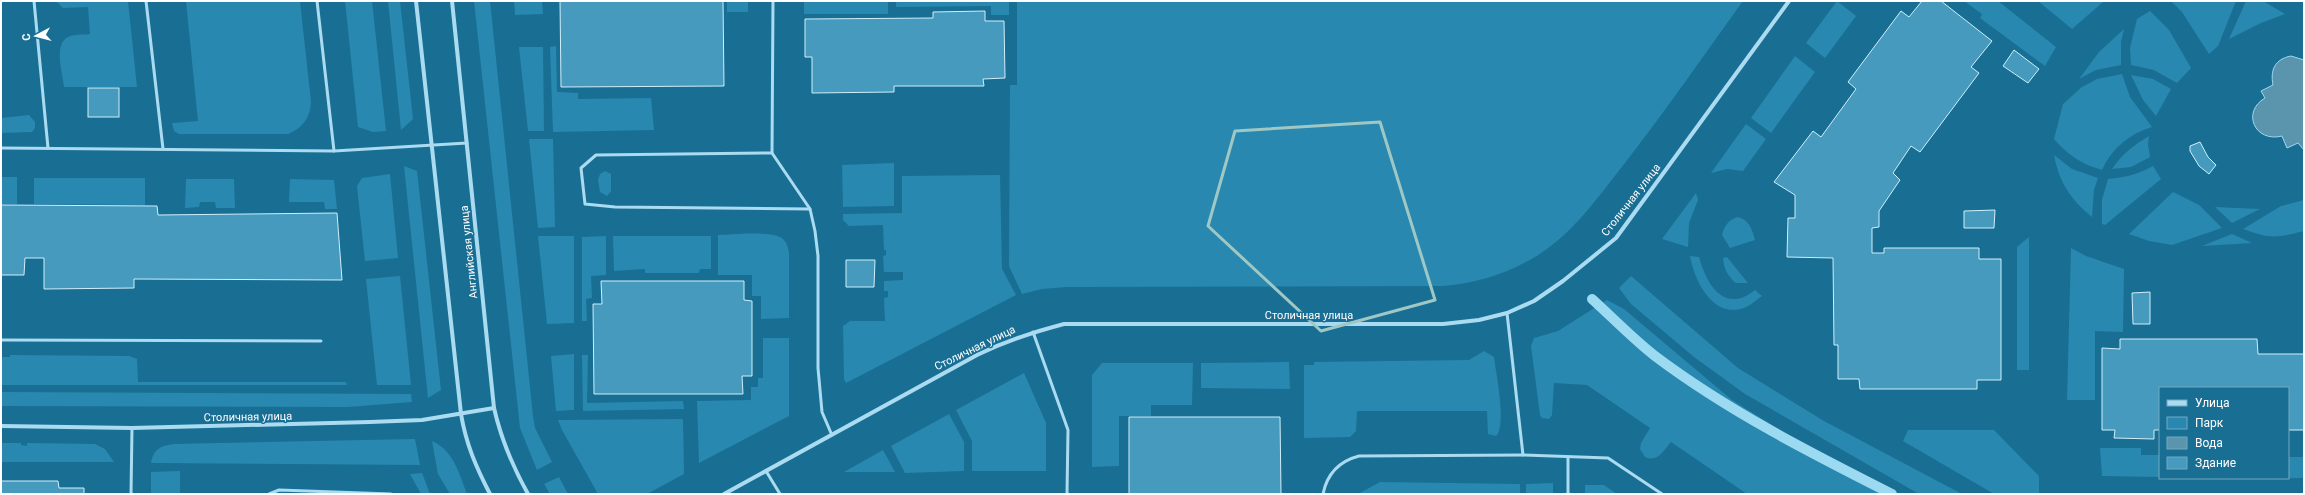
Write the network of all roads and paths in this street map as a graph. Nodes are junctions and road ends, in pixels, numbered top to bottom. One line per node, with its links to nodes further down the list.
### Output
1 (34, 1): 11 (lane)
2 (146, 1): 12 (lane)
3 (317, 1): 13 (lane)
4 (416, 1): 9 (street)
5 (452, 1): 8 (street, Английская улица)
6 (773, 1): 14 (lane)
7 (1789, 1): 16 (street, Столичная улица)
8 (467, 143): 9 (lane); 20 (street, Английская улица)
9 (431, 145): 13 (lane); 21 (street)
10 (1, 148): 11 (lane)
11 (48, 148): 12 (lane)
12 (163, 149): 13 (lane)
13 (334, 151)
14 (772, 153): 15 (lane); 15 (lane)
15 (810, 209): 24 (lane)
16 (1506, 313): 17 (street, Столичная улица); 25 (lane)
17 (1033, 332): 24 (street, Столичная улица); 35 (lane)
18 (1, 340): 19 (lane)
19 (321, 341)
20 (494, 408): 21 (street, Столичная улица); 32 (street, Английская улица)
21 (461, 414): 23 (street, Столичная улица); 31 (street)
22 (1, 426): 23 (street, Столичная улица)
23 (132, 428): 28 (lane)
24 (831, 433): 27 (street, Столичная улица)
25 (1523, 455): 26 (lane); 36 (lane)
26 (1568, 457): 37 (lane); 38 (lane)
27 (766, 471): 33 (street, Столичная улица); 34 (lane)
28 (131, 494)
29 (269, 494): 30 (lane)
30 (391, 494)
31 (490, 494)
32 (528, 494)
33 (724, 494)
34 (780, 494)
35 (1067, 494)
36 (1323, 494)
37 (1568, 494)
38 (1662, 494)

